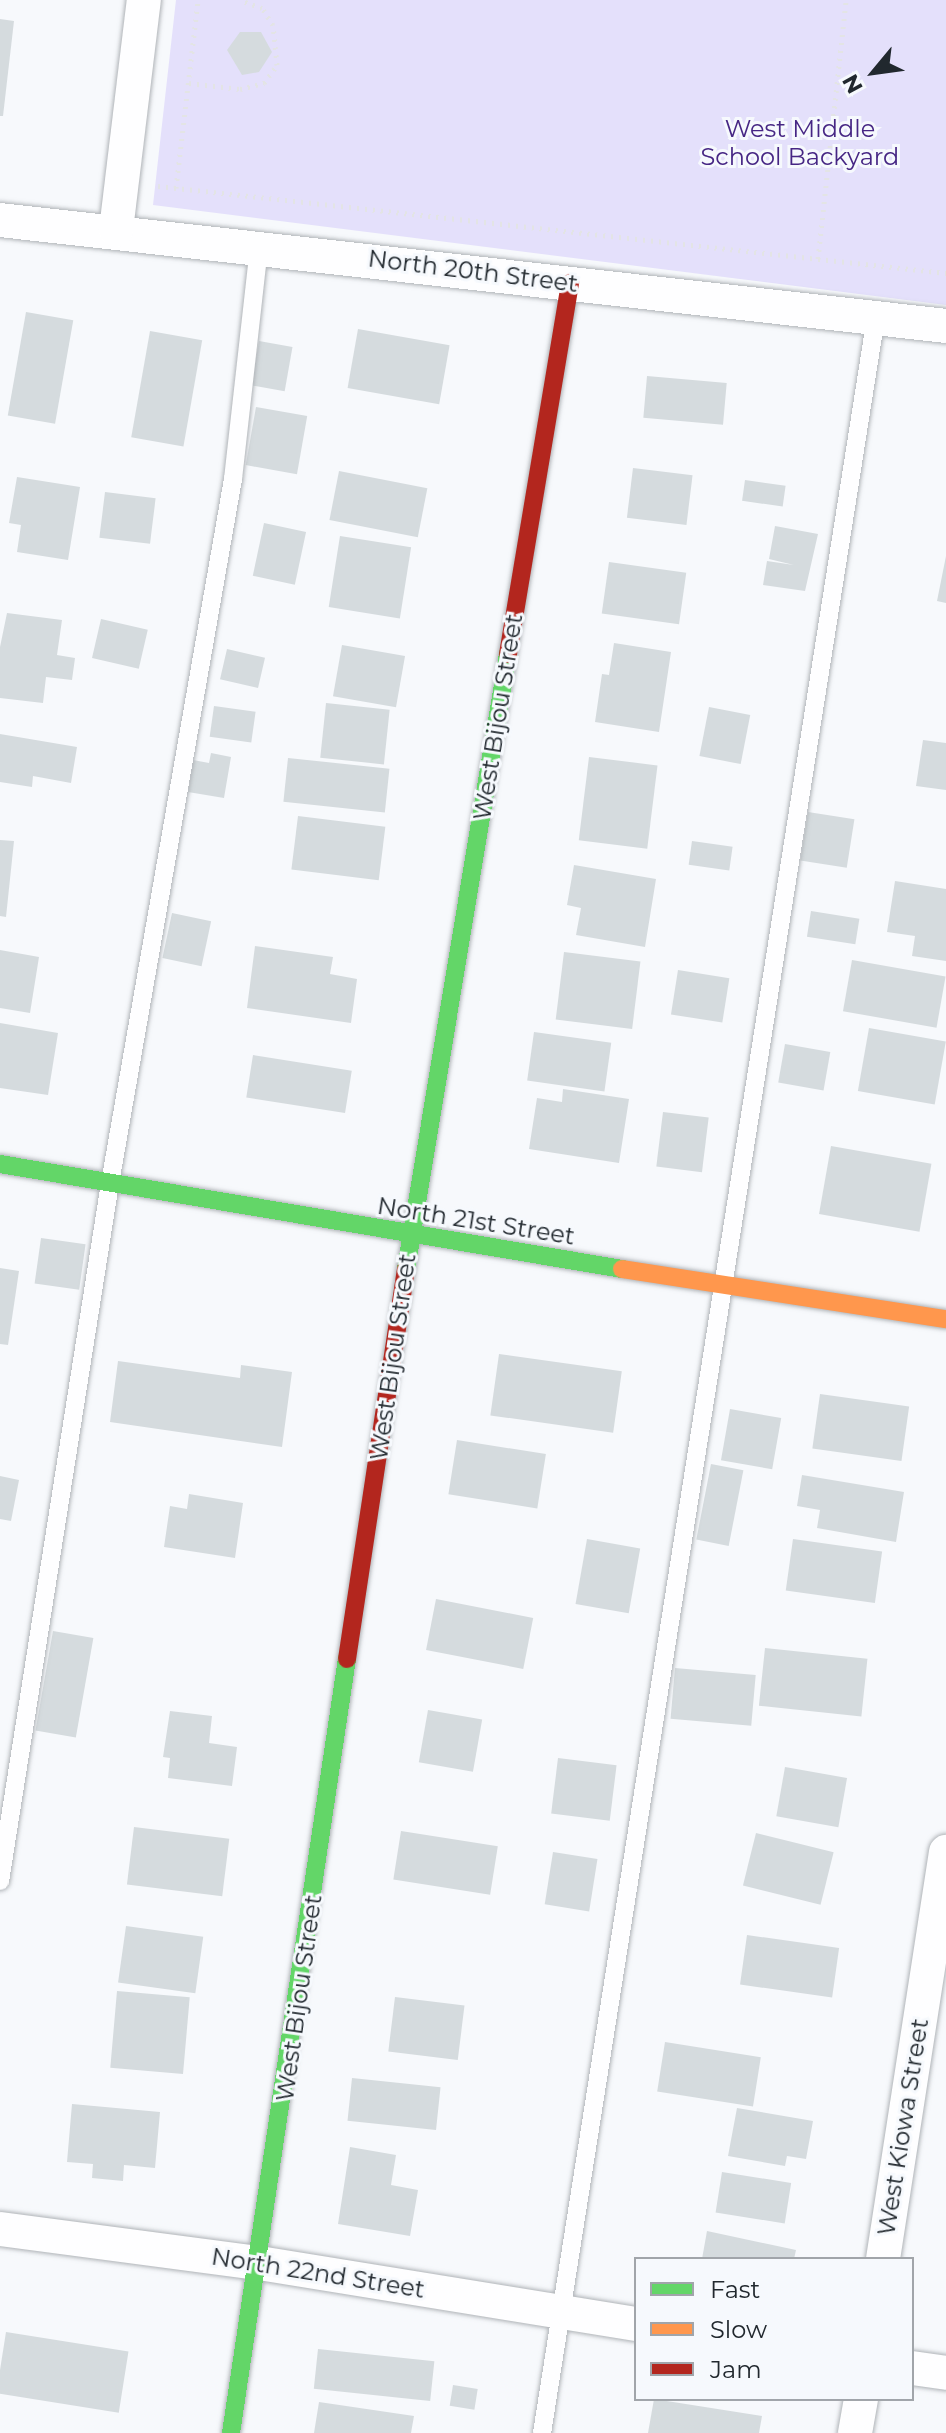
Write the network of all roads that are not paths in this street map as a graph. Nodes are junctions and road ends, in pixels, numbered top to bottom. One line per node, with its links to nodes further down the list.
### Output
1 (144, 0): 3 (street)
2 (0, 220): 3 (street, North 20th Street)
3 (116, 230): 4 (street, North 20th Street)
4 (259, 246): 5 (street, North 20th Street); 9 (lane)
5 (570, 283): 6 (street, North 20th Street); 10 (street, West Bijou Street)
6 (876, 318): 7 (street, North 20th Street); 11 (lane)
7 (946, 326)
8 (0, 1164): 9 (street, North 21st Street)
9 (110, 1183): 10 (street, North 21st Street); 14 (lane)
10 (411, 1236): 11 (street, North 21st Street); 17 (street, West Bijou Street)
11 (726, 1285): 12 (street, North 21st Street); 18 (lane)
12 (946, 1319)
13 (946, 1852): 16 (street, West Kiowa Street)
14 (0, 1881)
15 (0, 2229): 17 (street, North 22nd Street)
16 (883, 2257)
17 (259, 2263): 18 (street, North 22nd Street); 23 (street, West Bijou Street)
18 (562, 2311): 19 (street, North 22nd Street); 24 (lane)
19 (634, 2324)
20 (914, 2368): 21 (street)
21 (946, 2373)
22 (861, 2401): 25 (street)
23 (231, 2433)
24 (542, 2433)
25 (855, 2433)

